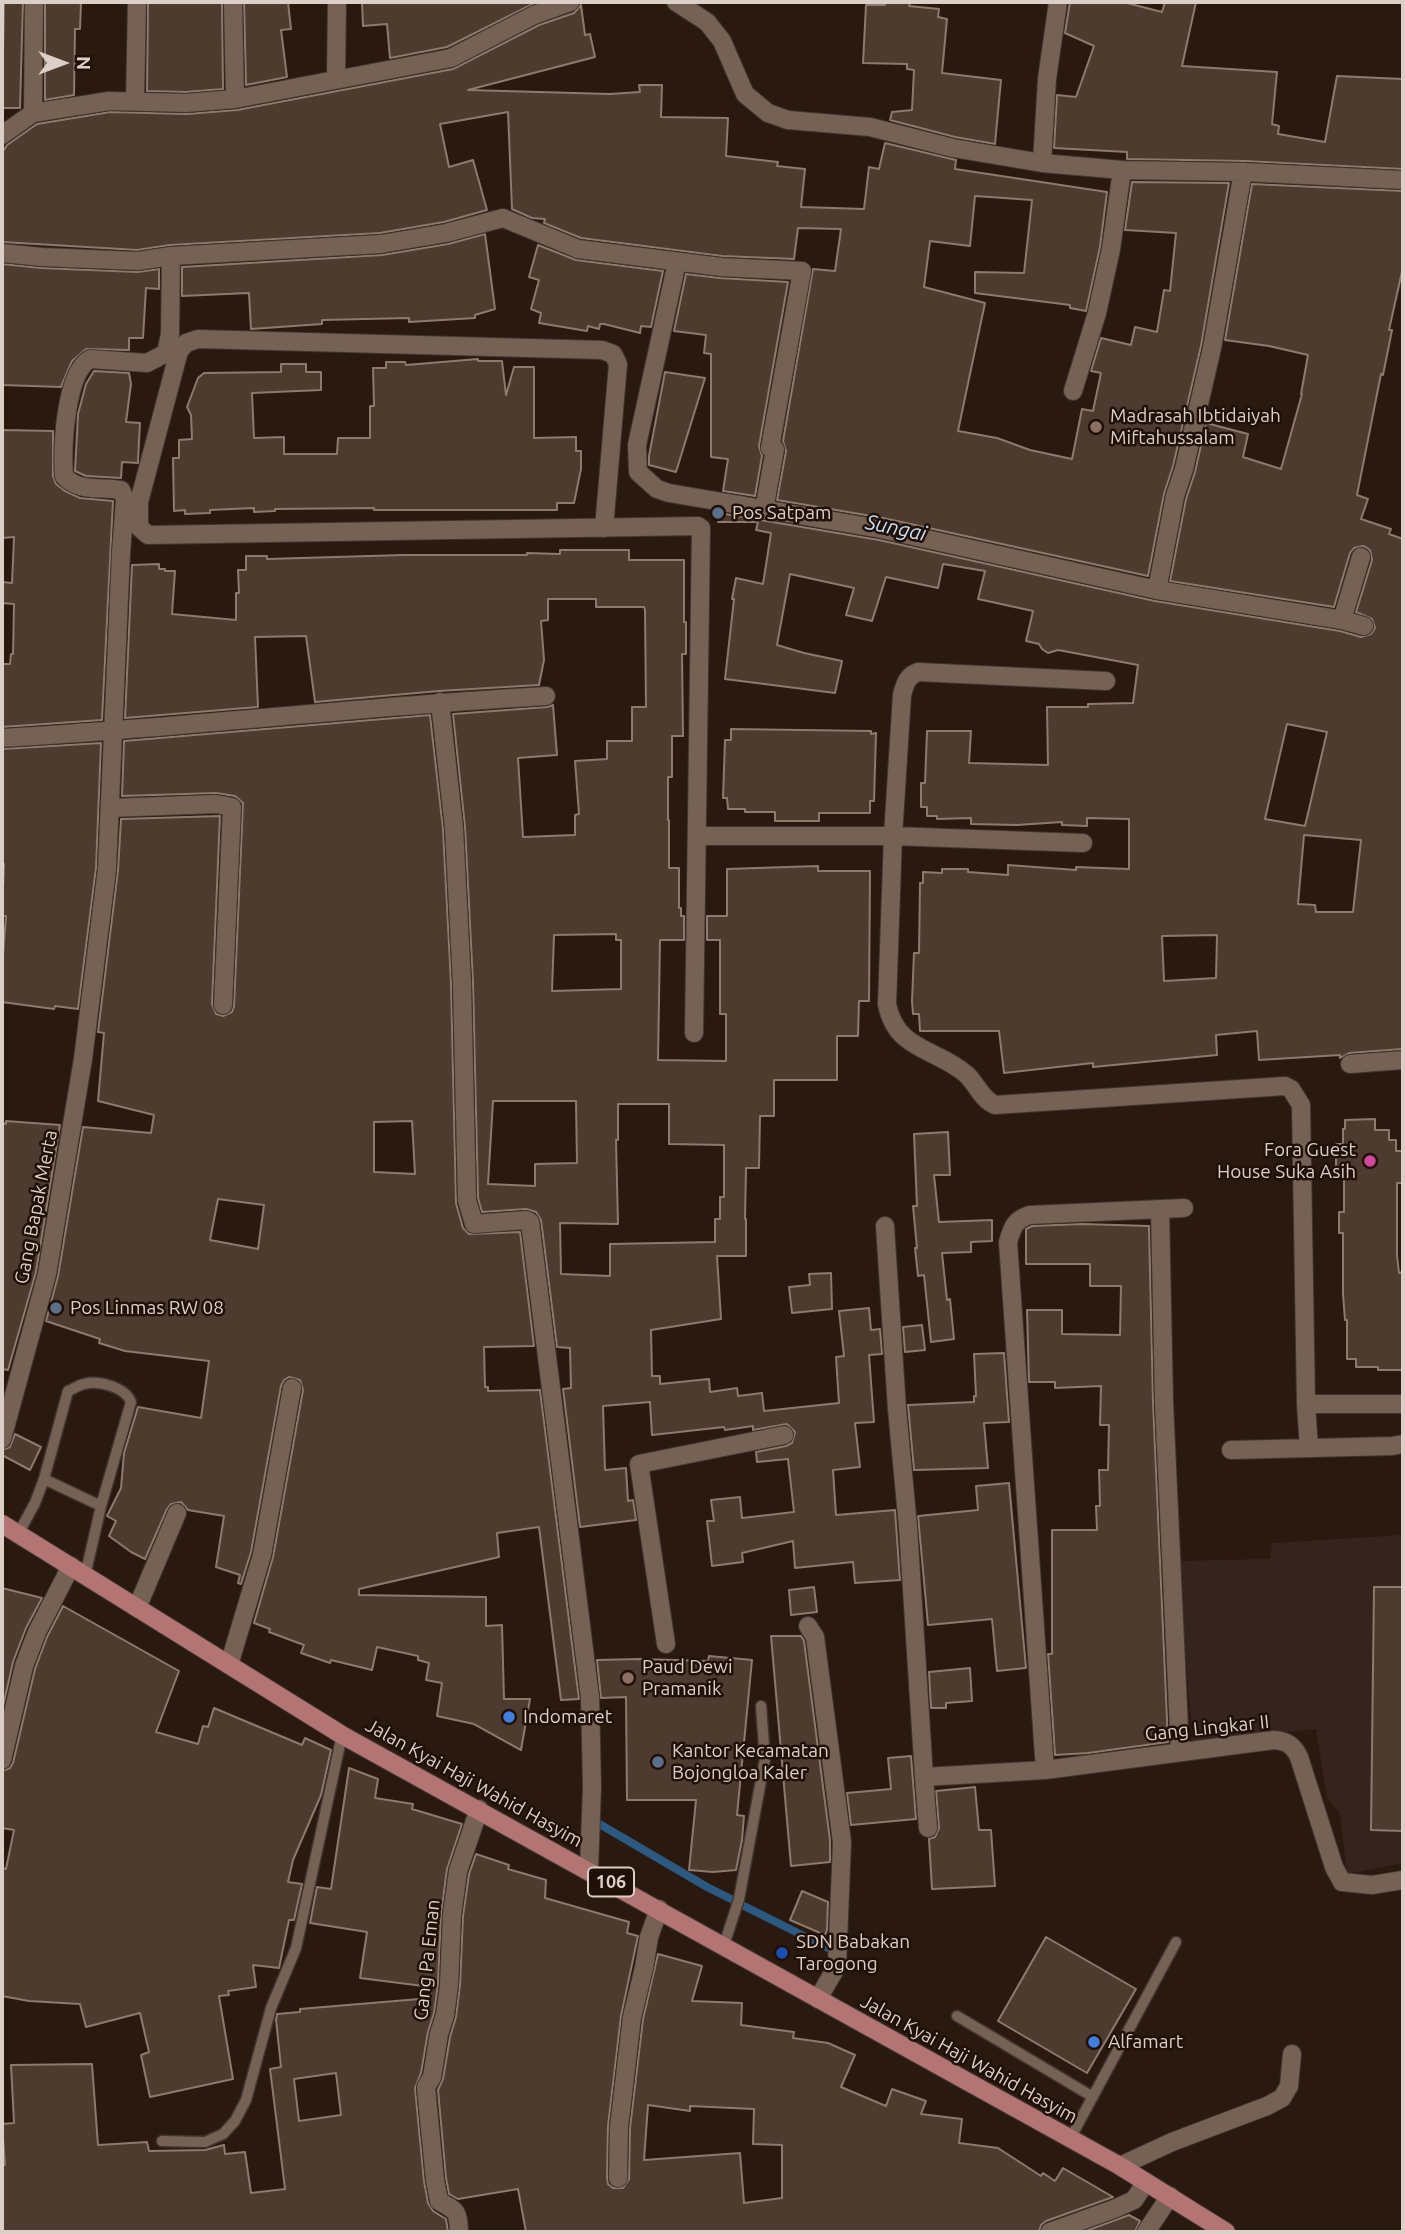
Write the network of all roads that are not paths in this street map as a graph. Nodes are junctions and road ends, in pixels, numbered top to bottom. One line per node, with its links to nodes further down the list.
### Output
1 (34, 2): 11 (street)
2 (137, 2): 10 (street)
3 (233, 2): 9 (street)
4 (337, 2): 8 (street)
5 (570, 2): 8 (street)
6 (676, 2): 13 (street)
7 (1058, 2): 13 (street)
8 (336, 78): 9 (street)
9 (235, 99): 10 (street)
10 (135, 102): 11 (street)
11 (33, 113): 12 (street)
12 (2, 135)
13 (1042, 163): 14 (street)
14 (1122, 170): 15 (street); 20 (street)
15 (1243, 172): 16 (street); 24 (street)
16 (1403, 180)
17 (2, 253): 18 (street)
18 (171, 256): 19 (street); 30 (street, Gang Bapak Merta)
19 (677, 262): 21 (street); 21 (street)
20 (1073, 391)
21 (765, 505): 24 (street)
22 (604, 528): 22 (street); 33 (street)
23 (1361, 557): 25 (street)
24 (1157, 590): 25 (street)
25 (1342, 620): 26 (street)
26 (1364, 626)
27 (1106, 681): 34 (street)
28 (546, 696): 29 (street)
29 (440, 702): 30 (street); 69 (street)
30 (114, 732): 31 (street); 32 (street, Gang Bapak Merta)
31 (2, 738)
32 (110, 808): 36 (street); 47 (street, Gang Bapak Merta)
33 (696, 836): 34 (street); 37 (street)
34 (893, 836): 35 (street); 44 (street)
35 (1083, 843)
36 (223, 1005)
37 (694, 1033)
38 (1403, 1060): 39 (street)
39 (1350, 1064)
40 (1184, 1208): 41 (street)
41 (1160, 1209): 63 (street); 65 (street)
42 (885, 1226): 66 (street)
43 (292, 1388): 60 (street)
44 (1306, 1404): 45 (street); 49 (street)
45 (1403, 1404)
46 (784, 1435): 59 (street)
47 (2, 1438)
48 (1403, 1444): 49 (street)
49 (1309, 1448): 50 (street)
50 (1231, 1450)
51 (44, 1479): 52 (lane); 52 (lane); 55 (lane)
52 (101, 1506): 56 (lane)
53 (177, 1513): 57 (street)
54 (2, 1524): 55 (main road, Jalan Kyai Haji Wahid Hasyim / 106)
55 (18, 1534): 56 (main road, Jalan Kyai Haji Wahid Hasyim / 106)
56 (78, 1571): 57 (main road, Jalan Kyai Haji Wahid Hasyim / 106); 64 (street)
57 (137, 1608): 60 (main road, Jalan Kyai Haji Wahid Hasyim / 106)
58 (808, 1626): 74 (street)
59 (666, 1644)
60 (229, 1665): 62 (main road, Jalan Kyai Haji Wahid Hasyim / 106)
61 (761, 1706): 73 (lane)
62 (342, 1735): 67 (main road, Jalan Kyai Haji Wahid Hasyim / 106); 79 (lane)
63 (1180, 1751): 65 (street, Gang Lingkar II); 70 (street, Gang Lingkar II)
64 (2, 1760)
65 (1045, 1770): 66 (street, Gang Lingkar II)
66 (924, 1777): 68 (street)
67 (479, 1809): 69 (main road, Jalan Kyai Haji Wahid Hasyim / 106); 84 (street, Gang Pa Eman)
68 (929, 1828)
69 (589, 1870): 71 (main road, Jalan Kyai Haji Wahid Hasyim / 106)
70 (1403, 1880)
71 (659, 1909): 73 (main road, Jalan Kyai Haji Wahid Hasyim / 106); 81 (street)
72 (1176, 1942): 77 (lane)
73 (724, 1945): 74 (main road, Jalan Kyai Haji Wahid Hasyim / 106)
74 (818, 1999): 78 (main road, Jalan Kyai Haji Wahid Hasyim / 106)
75 (957, 2016): 77 (lane)
76 (1292, 2054): 80 (street)
77 (1093, 2096): 78 (lane)
78 (1070, 2139): 80 (main road, Jalan Kyai Haji Wahid Hasyim / 106)
79 (162, 2141)
80 (1120, 2166): 82 (main road, Jalan Kyai Haji Wahid Hasyim / 106)
81 (618, 2178)
82 (1146, 2182): 83 (main road, Jalan Kyai Haji Wahid Hasyim / 106); 85 (street)
83 (1170, 2196): 86 (street); 87 (main road, Jalan Kyai Haji Wahid Hasyim / 106)
84 (459, 2232)
85 (1050, 2232)
86 (1146, 2232)
87 (1226, 2232)

